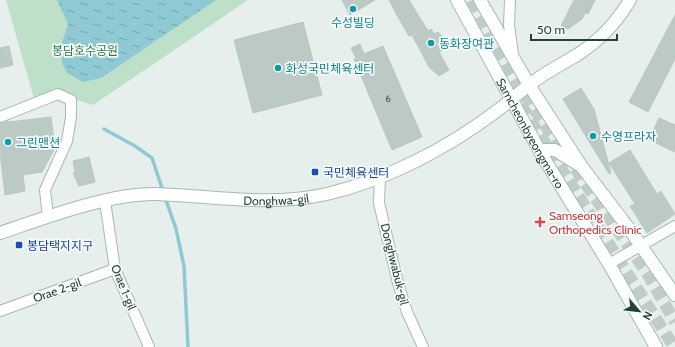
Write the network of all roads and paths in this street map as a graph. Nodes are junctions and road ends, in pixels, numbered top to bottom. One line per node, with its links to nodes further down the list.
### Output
1 (457, 0): 7 (main road, Samcheonbyeongma-ro)
2 (480, 0): 5 (main road, Samcheonbyeongma-ro)
3 (510, 0): 5 (street)
4 (630, 0): 6 (main road, Donghwa-gil)
5 (514, 59): 6 (main road, Samcheonbyeongma-ro)
6 (529, 85): 7 (main road, Donghwa-gil); 10 (main road, Samcheonbyeongma-ro)
7 (511, 100): 9 (main road, Samcheonbyeongma-ro); 11 (main road, Donghwa-gil)
8 (0, 118): 13 (street)
9 (543, 157): 10 (main road); 17 (main road, Samcheonbyeongma-ro)
10 (582, 167): 16 (main road, Samcheonbyeongma-ro)
11 (380, 177): 12 (main road, Donghwa-gil); 22 (street, Donghwabuk-gil)
12 (105, 201): 13 (main road, Donghwa-gil); 18 (street, Orae 1-gil)
13 (48, 217): 15 (main road, Donghwa-gil)
14 (675, 226): 16 (street)
15 (0, 233)
16 (639, 246): 17 (street); 19 (main road, Samcheonbyeongma-ro)
17 (609, 264): 23 (main road, Samcheonbyeongma-ro)
18 (115, 269): 20 (street, Orae 2-gil); 21 (street, Orae 1-gil)
19 (675, 295)
20 (0, 311)
21 (146, 346)
22 (423, 347)
23 (656, 347)

